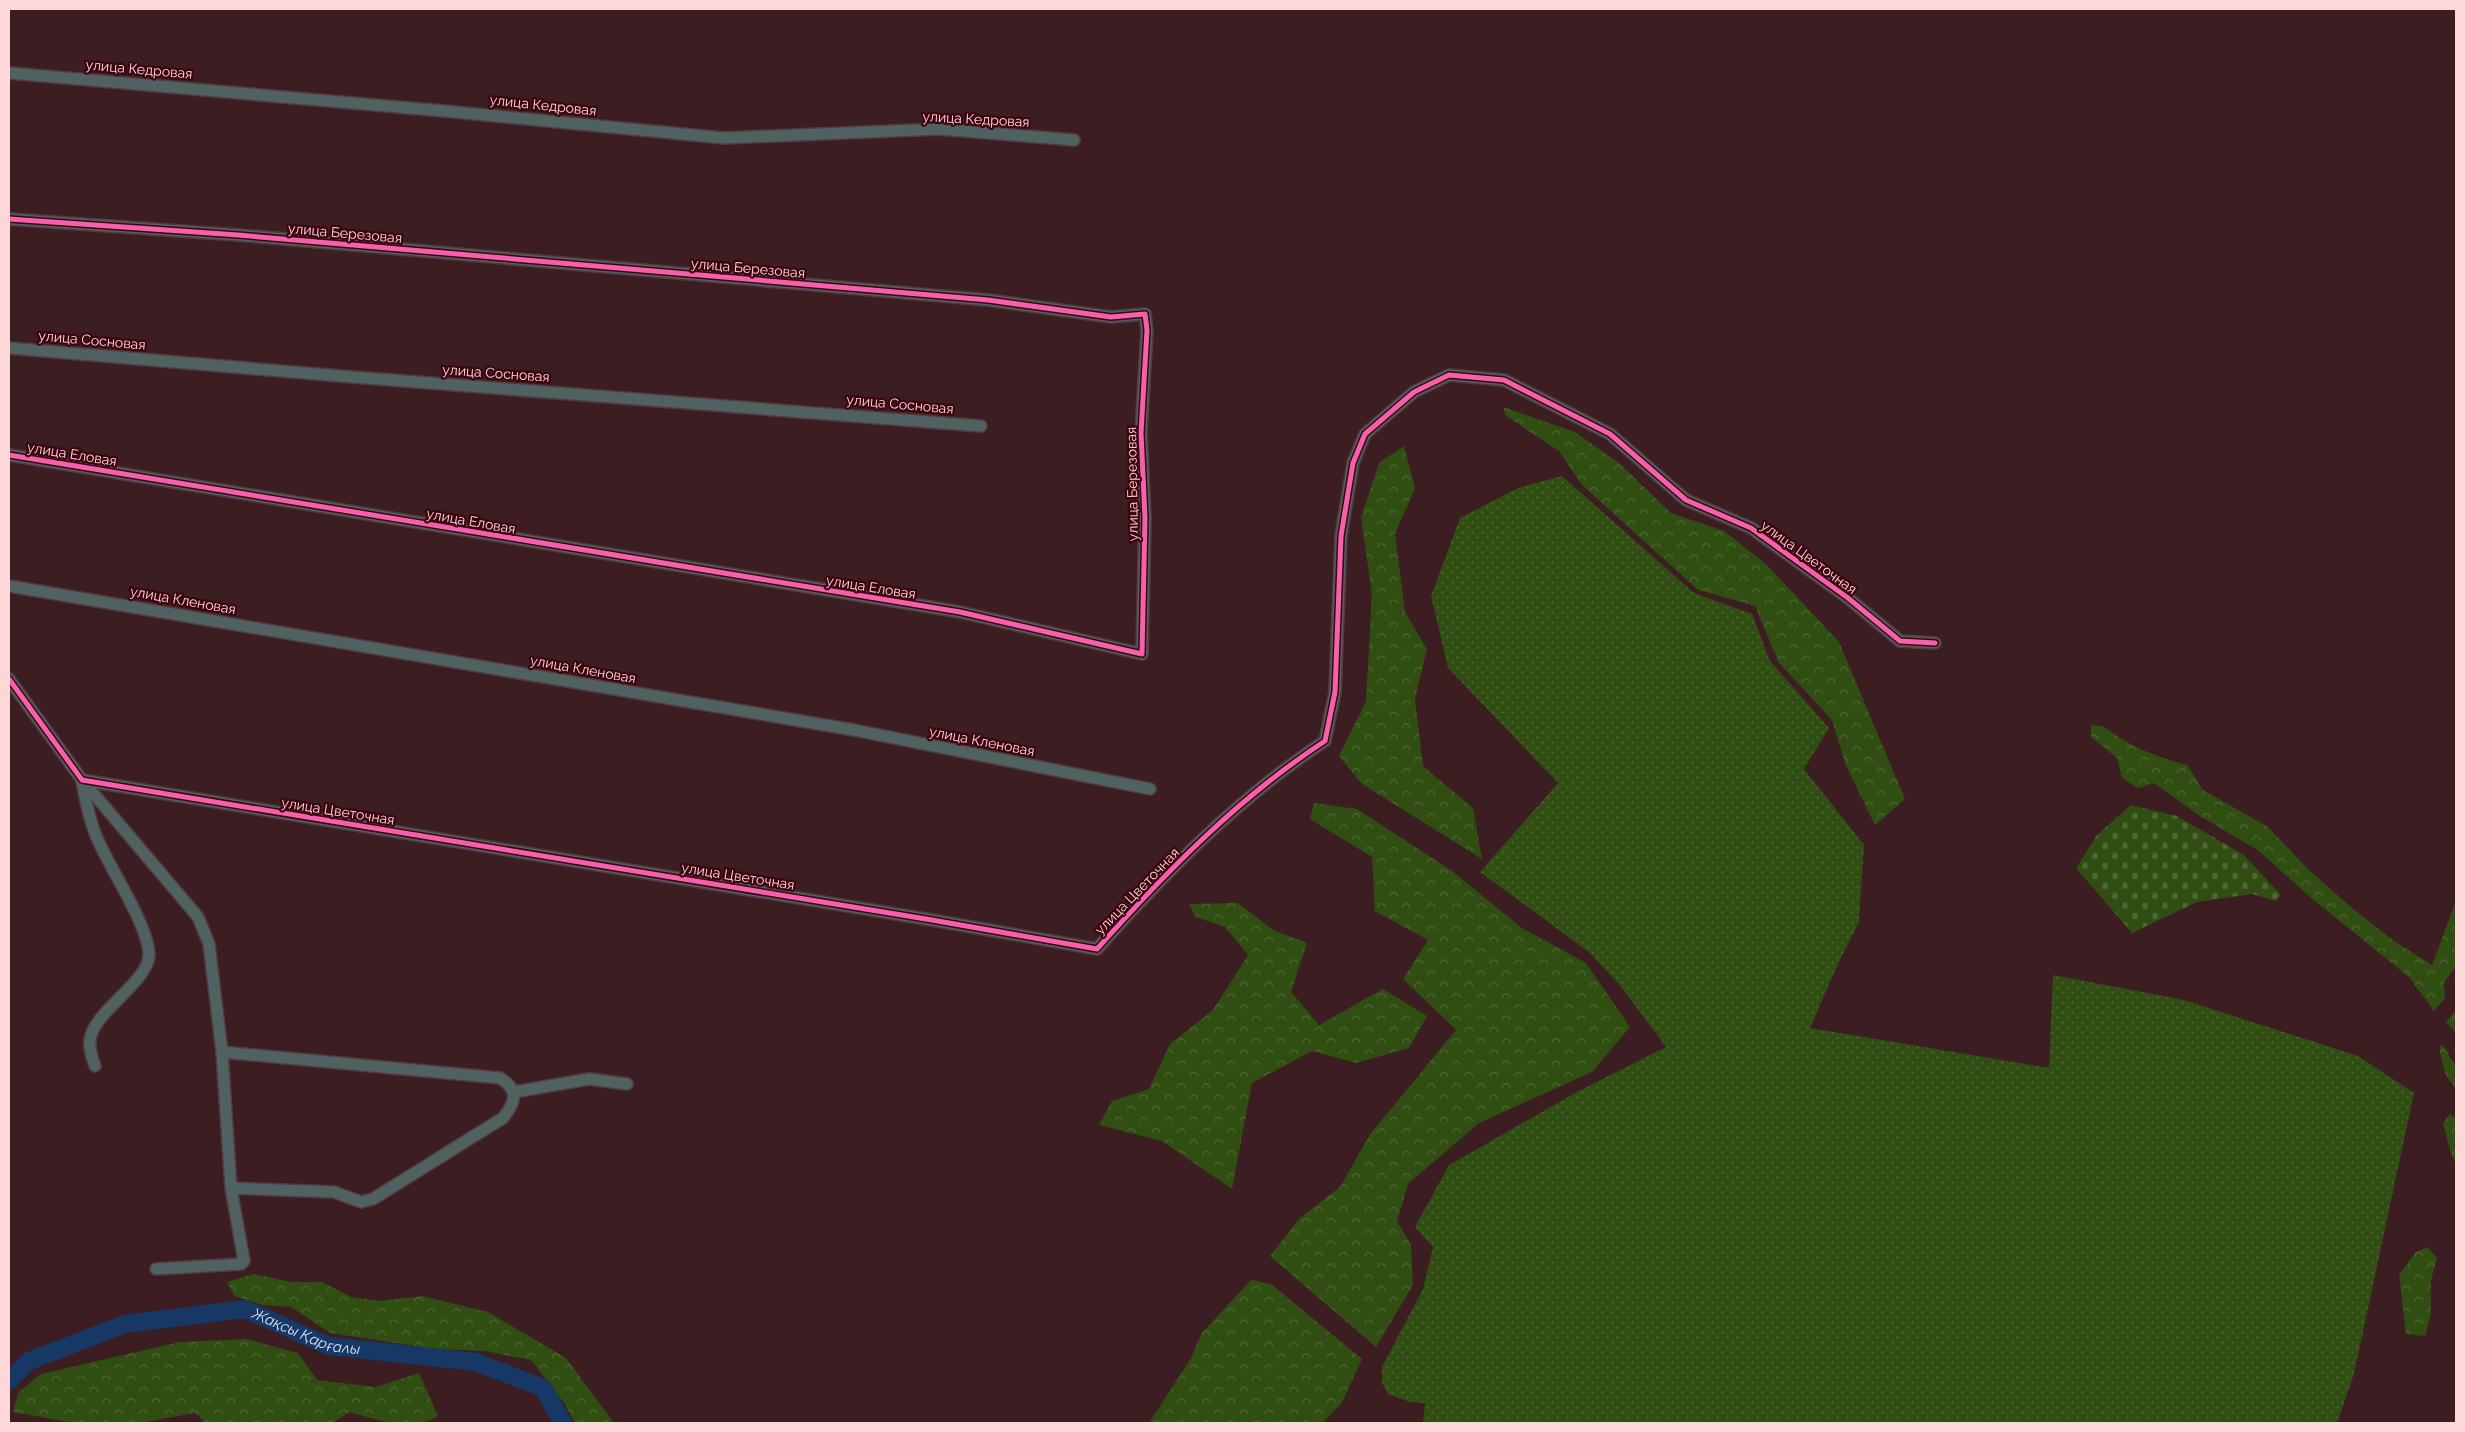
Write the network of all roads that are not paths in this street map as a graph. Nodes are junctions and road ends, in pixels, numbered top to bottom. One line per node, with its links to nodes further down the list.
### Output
1 (9, 73): 2 (street, улица Кедровая)
2 (1074, 140)
3 (9, 218): 9 (street, улица Березовая)
4 (9, 348): 5 (street, улица Сосновая)
5 (981, 426)
6 (9, 455): 9 (street, улица Еловая)
7 (9, 586): 12 (street, улица Кленовая)
8 (1935, 644): 11 (street, улица Цветочная)
9 (1142, 654)
10 (9, 679): 11 (street)
11 (82, 780): 13 (street); 14 (street)
12 (1150, 789)
13 (222, 1052): 16 (street); 17 (street)
14 (95, 1066)
15 (627, 1084): 16 (street)
16 (514, 1092): 17 (street)
17 (231, 1188): 18 (street)
18 (156, 1270)

